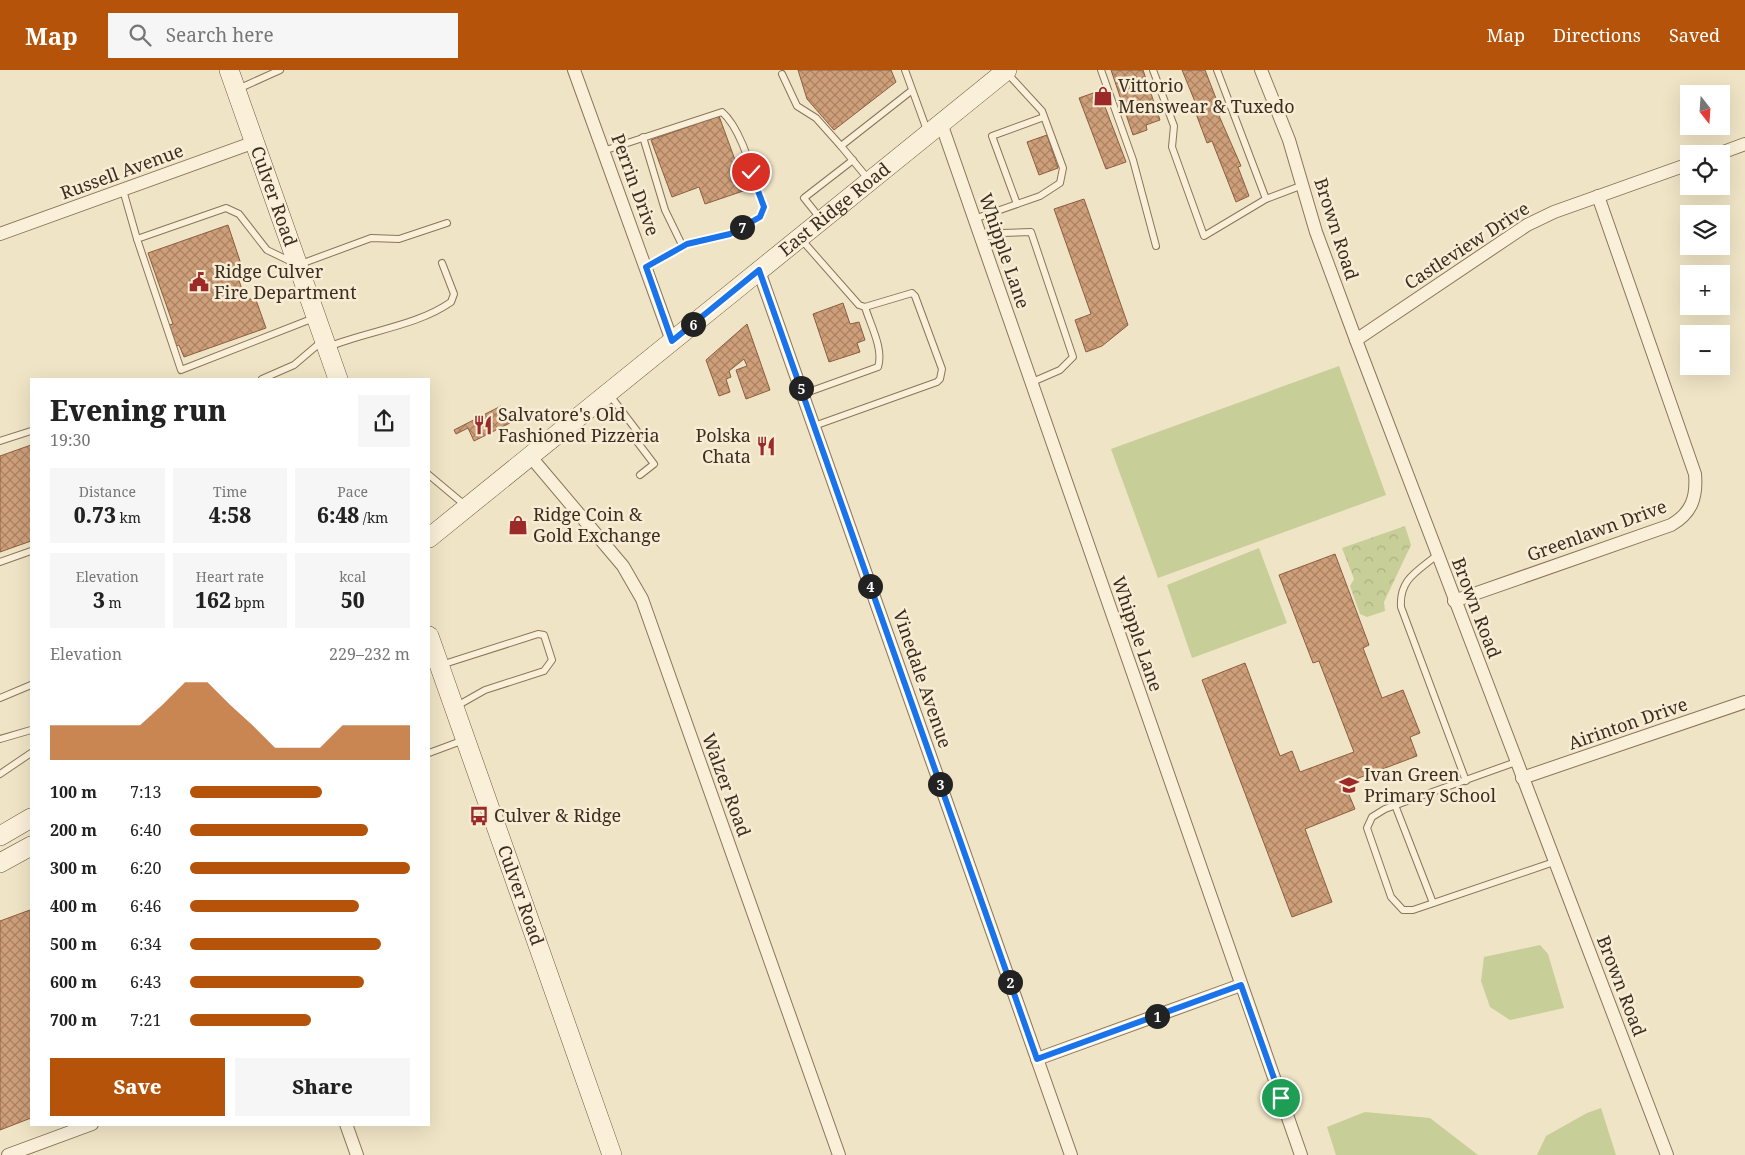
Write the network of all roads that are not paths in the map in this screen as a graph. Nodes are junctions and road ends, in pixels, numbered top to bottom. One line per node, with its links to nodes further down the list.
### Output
1 (229, 70): 11 (main road, Culver Road)
2 (280, 70): 11 (lane)
3 (574, 70): 20 (street, Perrin Drive)
4 (905, 70): 12 (lane)
5 (1101, 70): 36 (lane)
6 (1153, 70): 27 (lane)
7 (1217, 70): 27 (lane)
8 (1262, 70): 24 (street, Brown Road)
9 (1006, 71): 13 (lane); 14 (main road, East Ridge Road)
10 (782, 74): 18 (lane)
11 (236, 90): 16 (main road, Culver Road)
12 (911, 91): 14 (lane); 18 (lane)
13 (1044, 116): 28 (lane); 28 (lane)
14 (935, 129): 23 (main road, East Ridge Road); 30 (street, Whipple Lane)
15 (643, 137): 20 (lane); 37 (lane); 37 (lane)
16 (255, 142): 25 (street, Russell Avenue); 39 (main road, Culver Road)
17 (1745, 144): 19 (street)
18 (841, 146): 21 (lane)
19 (1730, 150)
20 (603, 151): 40 (street, Perrin Drive)
21 (852, 160): 23 (lane); 29 (lane)
22 (1680, 167): 26 (street, Castleview Drive)
23 (870, 181): 29 (main road, East Ridge Road)
24 (1304, 185): 27 (lane); 44 (street, Brown Road)
25 (123, 190): 32 (street, Russell Avenue); 33 (lane)
26 (1598, 196): 44 (street, Castleview Drive); 63 (street, Greenlawn Drive)
27 (1266, 199)
28 (1017, 204): 30 (lane)
29 (822, 220): 34 (main road, East Ridge Road)
30 (974, 220): 35 (street, Whipple Lane)
31 (447, 223): 39 (lane)
32 (0, 234)
33 (137, 238): 39 (lane); 43 (lane)
34 (800, 238): 41 (main road, East Ridge Road); 42 (lane)
35 (981, 238): 49 (street, Whipple Lane); 49 (lane)
36 (1156, 246)
37 (683, 247): 40 (lane)
38 (442, 263): 46 (lane)
39 (298, 265): 43 (main road, Culver Road)
40 (646, 267): 45 (street, Perrin Drive)
41 (759, 270): 45 (main road, East Ridge Road); 51 (street, Vinedale Avenue)
42 (865, 307): 51 (lane); 52 (lane)
43 (316, 317): 46 (main road, Culver Road)
44 (1356, 340): 61 (street, Brown Road)
45 (672, 341): 50 (main road, East Ridge Road)
46 (326, 343): 47 (lane); 48 (main road, Culver Road)
47 (278, 376)
48 (338, 378)
49 (1030, 382): 86 (street, Whipple Lane)
50 (608, 393): 55 (main road, East Ridge Road); 56 (lane)
51 (803, 394): 52 (street, Vinedale Avenue)
52 (814, 426): 87 (street, Vinedale Avenue)
53 (30, 431): 54 (lane)
54 (0, 441)
55 (530, 456): 58 (main road, East Ridge Road); 93 (street, Walzer Road)
56 (640, 475)
57 (430, 476): 58 (lane)
58 (467, 507): 59 (main road, East Ridge Road)
59 (430, 537)
60 (30, 551): 62 (lane)
61 (1437, 555): 63 (street, Brown Road); 78 (lane)
62 (0, 562)
63 (1454, 601): 75 (street, Brown Road)
64 (430, 639): 65 (main road, Culver Road)
65 (439, 666): 69 (main road, Culver Road); 69 (lane)
66 (30, 685): 67 (lane)
67 (0, 698)
68 (1745, 702): 77 (street, Airinton Drive)
69 (454, 707): 72 (main road, Culver Road)
70 (30, 730): 71 (lane)
71 (0, 739)
72 (465, 739): 73 (lane); 92 (main road, Culver Road)
73 (430, 752)
74 (30, 754): 76 (lane)
75 (1516, 762): 77 (street, Brown Road); 78 (lane)
76 (0, 774)
77 (1522, 778): 83 (street, Brown Road)
78 (1466, 781): 79 (lane)
79 (1395, 806): 85 (lane); 85 (lane)
80 (30, 819): 81 (main road)
81 (0, 836)
82 (30, 847): 84 (main road)
83 (1554, 862): 85 (lane); 96 (street, Brown Road)
84 (0, 863)
85 (1433, 903)
86 (1241, 985): 87 (street); 95 (street, Whipple Lane)
87 (1037, 1059): 94 (street, Vinedale Avenue)
88 (87, 1126): 90 (street)
89 (347, 1126): 91 (street)
90 (8, 1155)
91 (358, 1155)
92 (612, 1155)
93 (839, 1155)
94 (1071, 1155)
95 (1300, 1155)
96 (1667, 1155)

